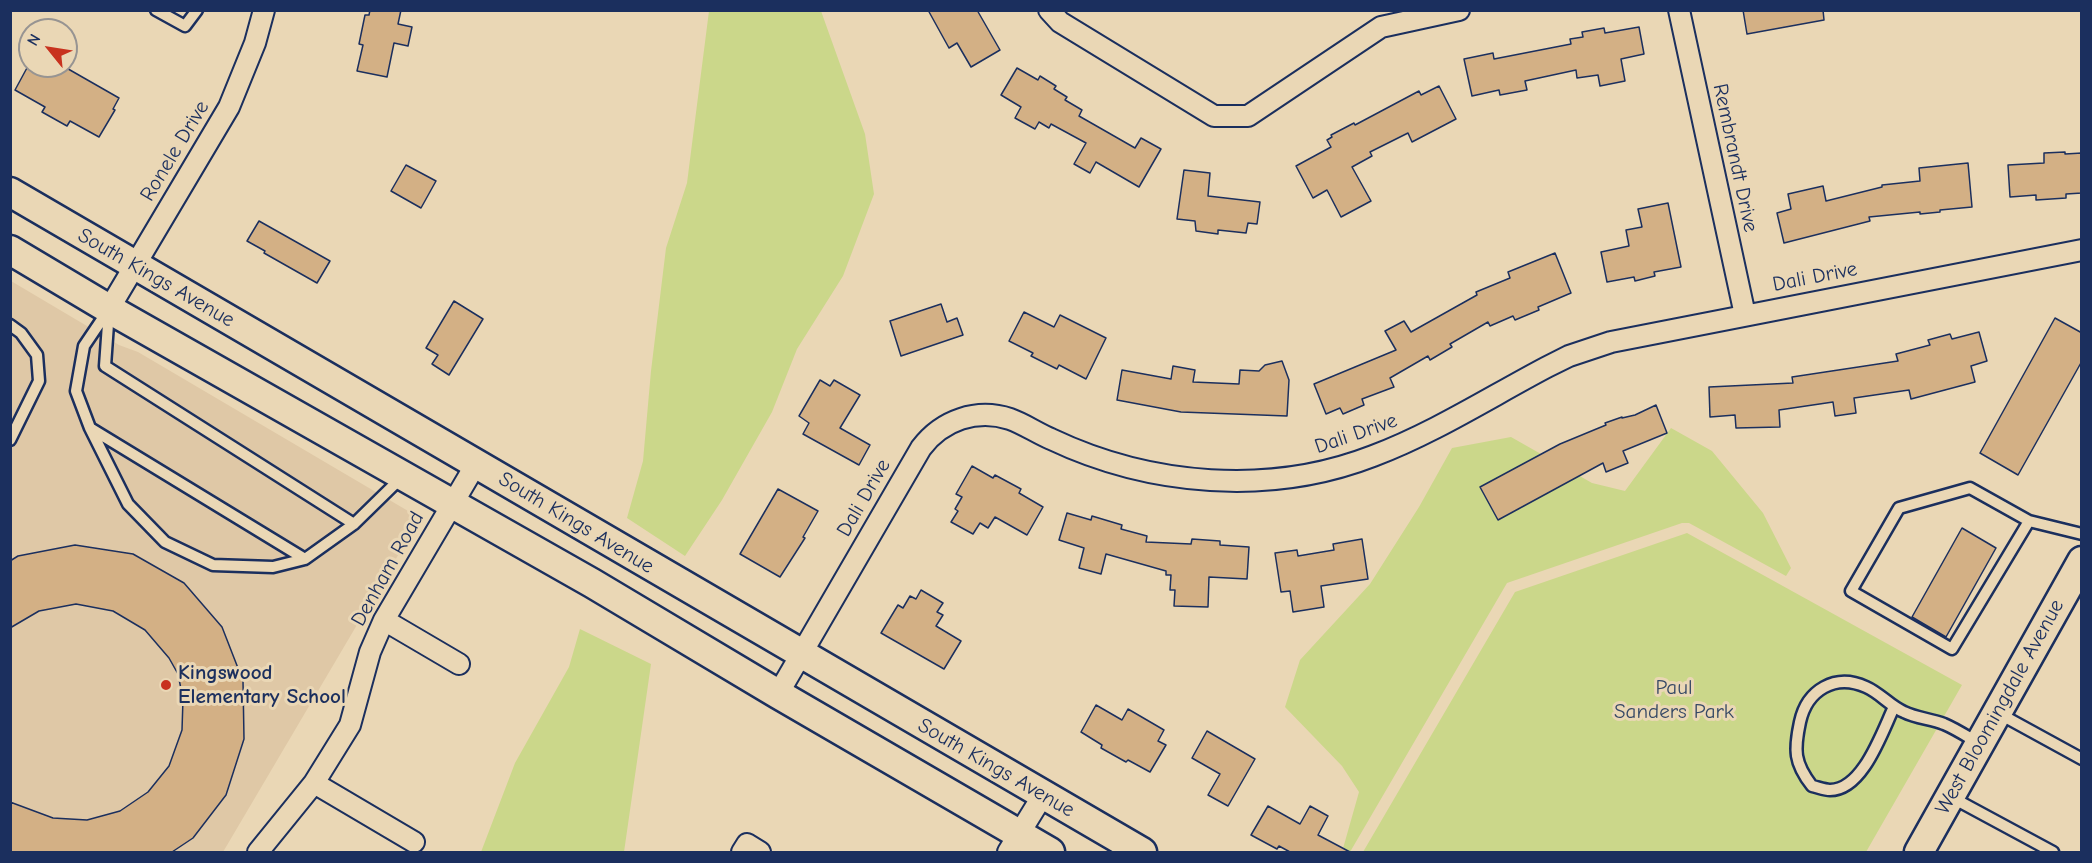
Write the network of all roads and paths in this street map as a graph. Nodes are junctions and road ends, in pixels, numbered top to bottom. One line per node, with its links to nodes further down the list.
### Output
1 (156, 10): 2 (lane)
2 (197, 10)
3 (264, 10): 11 (street, Ronele Drive)
4 (1049, 10): 7 (street)
5 (1459, 10): 7 (street)
6 (1679, 10): 13 (street, Rembrandt Drive)
7 (1379, 19)
8 (10, 192): 11 (main road, South Kings Avenue)
9 (10, 250): 12 (main road, South Kings Avenue)
10 (2082, 250): 13 (street, Dali Drive)
11 (134, 265): 12 (street, Ronele Drive); 17 (main road, South Kings Avenue)
12 (109, 309): 15 (lane); 18 (main road, South Kings Avenue); 21 (lane)
13 (1745, 315): 26 (street, Dali Drive)
14 (10, 325): 16 (lane)
15 (90, 428): 23 (lane); 23 (lane)
16 (10, 440)
17 (476, 464): 19 (street, Denham Road); 26 (main road, South Kings Avenue)
18 (403, 476): 19 (main road, South Kings Avenue); 21 (lane)
19 (452, 504): 25 (street, Denham Road); 28 (main road, South Kings Avenue)
20 (2029, 520): 20 (lane); 22 (lane)
21 (354, 524): 23 (lane)
22 (2082, 534)
23 (305, 559)
24 (2082, 561): 30 (main road, West Bloomingdale Avenue)
25 (384, 620): 27 (street); 33 (street, Denham Road)
26 (801, 655): 28 (street, Dali Drive); 34 (main road, South Kings Avenue)
27 (459, 664)
28 (778, 694): 37 (main road, South Kings Avenue)
29 (1894, 707): 29 (lane); 31 (lane)
30 (1997, 713): 31 (main road, West Bloomingdale Avenue); 32 (lane)
31 (1980, 744): 35 (main road, West Bloomingdale Avenue)
32 (2082, 759)
33 (314, 783): 36 (street); 38 (street, Denham Road)
34 (1042, 795): 37 (street); 42 (main road, South Kings Avenue)
35 (1951, 796): 43 (main road, West Bloomingdale Avenue); 44 (lane)
36 (414, 842)
37 (1013, 843): 41 (main road, South Kings Avenue)
38 (258, 852)
39 (742, 852): 40 (street)
40 (760, 852)
41 (1050, 852)
42 (1142, 852)
43 (1919, 852)
44 (2053, 852)

